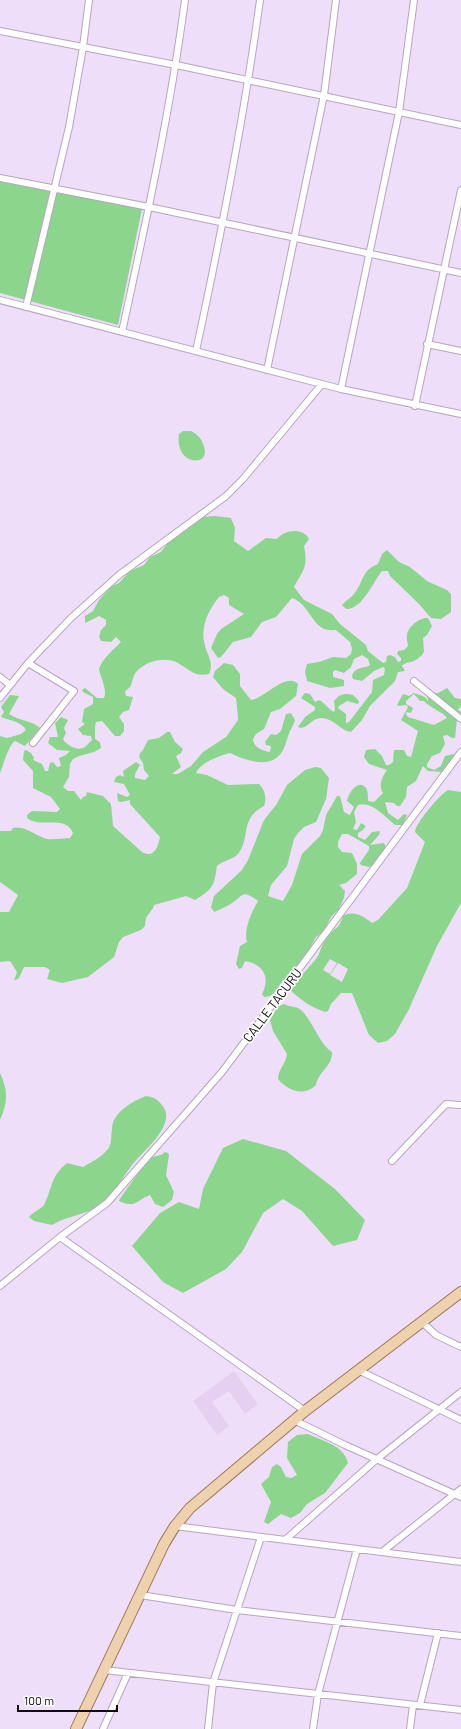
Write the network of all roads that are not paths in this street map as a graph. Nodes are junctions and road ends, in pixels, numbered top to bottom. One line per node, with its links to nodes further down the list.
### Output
1 (88, 0): 7 (street)
2 (185, 0): 8 (street)
3 (260, 0): 9 (street)
4 (336, 0): 10 (street)
5 (414, 0): 11 (street)
6 (0, 31): 7 (street)
7 (83, 47): 8 (street); 14 (street)
8 (176, 65): 9 (street); 16 (street)
9 (249, 80): 10 (street); 17 (street)
10 (324, 95): 11 (street); 18 (street)
11 (399, 112): 12 (street); 19 (street)
12 (461, 125)
13 (0, 178): 14 (street)
14 (53, 189): 16 (street); 23 (street)
15 (461, 190): 20 (street)
16 (149, 207): 17 (street); 24 (street)
17 (224, 223): 18 (street); 26 (street)
18 (296, 239): 19 (street); 28 (street)
19 (370, 255): 20 (street); 30 (street)
20 (443, 270): 21 (street); 25 (street)
21 (461, 273)
22 (0, 300): 23 (street)
23 (26, 307): 24 (street)
24 (122, 332): 26 (street)
25 (428, 344): 27 (street); 31 (street)
26 (196, 351): 28 (street)
27 (461, 351)
28 (267, 370): 29 (street)
29 (322, 384): 30 (street); 33 (street)
30 (341, 389): 31 (street)
31 (415, 406): 32 (street)
32 (461, 414)
33 (28, 663): 36 (street); 39 (street)
34 (0, 677): 36 (street)
35 (414, 681): 38 (street)
36 (10, 685): 37 (street)
37 (0, 698)
38 (461, 719)
39 (33, 743)
40 (461, 752): 43 (street, CALLE TACURU)
41 (461, 1105): 42 (street)
42 (392, 1161)
43 (60, 1237): 44 (street, CALLE TACURU); 51 (street)
44 (0, 1286)
45 (461, 1292): 46 (main road)
46 (422, 1322): 47 (street); 48 (main road)
47 (461, 1347)
48 (358, 1370): 50 (street); 51 (main road)
49 (461, 1392): 50 (street)
50 (440, 1409): 53 (street); 54 (street)
51 (305, 1410): 52 (main road)
52 (294, 1420): 54 (street); 57 (main road)
53 (461, 1420)
54 (377, 1460): 56 (street); 59 (street)
55 (461, 1489): 56 (street)
56 (458, 1495): 61 (street)
57 (175, 1526): 58 (street); 63 (main road)
58 (260, 1537): 59 (street); 64 (street)
59 (285, 1540): 60 (street)
60 (356, 1549): 61 (street); 65 (street)
61 (382, 1552): 62 (street)
62 (461, 1562)
63 (140, 1595): 64 (street); 69 (main road)
64 (237, 1610): 65 (street); 71 (street)
65 (336, 1621): 67 (street); 72 (street)
66 (461, 1628): 68 (street)
67 (438, 1633): 68 (street); 74 (street)
68 (460, 1636)
69 (104, 1670): 70 (street); 76 (main road)
70 (128, 1673): 71 (street); 77 (street)
71 (213, 1683): 72 (street); 78 (street)
72 (318, 1694): 73 (street); 79 (street)
73 (413, 1704): 74 (street); 80 (street)
74 (420, 1705): 75 (street)
75 (461, 1710)
76 (76, 1729)
77 (103, 1729)
78 (208, 1729)
79 (313, 1729)
80 (410, 1729)

